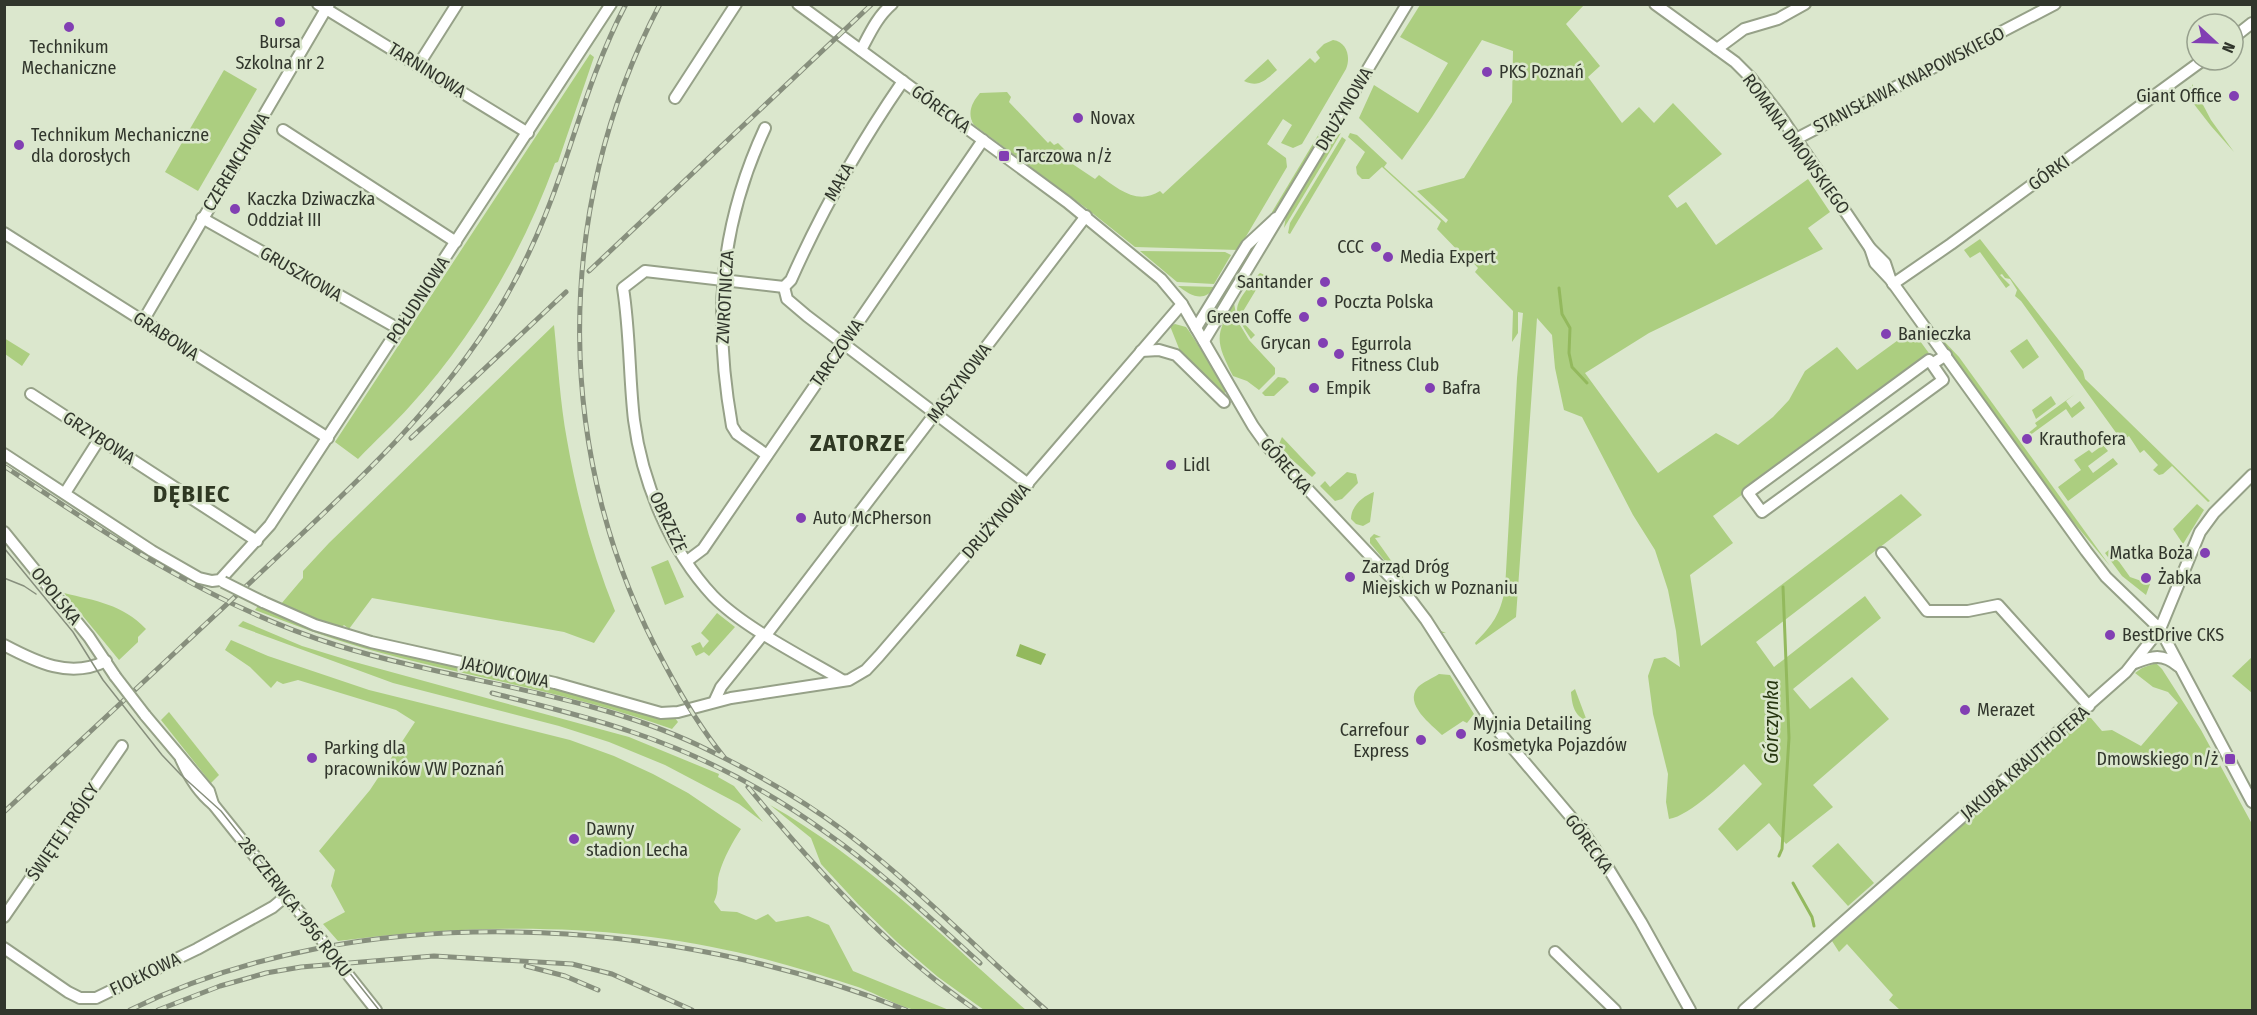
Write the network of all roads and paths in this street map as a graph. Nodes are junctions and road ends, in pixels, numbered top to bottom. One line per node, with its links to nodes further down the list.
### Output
1 (457, 4): 13 (street)
2 (611, 4): 19 (street, POŁUDNIOWA)
3 (736, 4): 16 (street)
4 (798, 4): 12 (street, GÓRECKA)
5 (892, 4): 12 (street)
6 (1407, 4): 22 (street, DRUŻYNOWA)
7 (1655, 4): 11 (street, ROMANA DMOWSKIEGO)
8 (1804, 4): 11 (street)
9 (2055, 4): 20 (street, STANISŁAWA KNAPOWSKIEGO)
10 (324, 6): 13 (street, TARNINOWA); 24 (street, CZEREMCHOWA)
11 (1717, 49): 20 (street, ROMANA DMOWSKIEGO)
12 (861, 50): 15 (street, GÓRECKA)
13 (419, 64): 19 (street, TARNINOWA)
14 (2187, 72): 28 (street, GÓRKI)
15 (903, 81): 21 (street, GÓRECKA); 29 (street, MAŁA)
16 (675, 98)
17 (765, 128): 27 (street, ZWROTNICZA)
18 (284, 130): 26 (street)
19 (528, 133): 26 (street, POŁUDNIOWA)
20 (1796, 139): 28 (street, ROMANA DMOWSKIEGO)
21 (983, 140): 23 (street, GÓRECKA); 35 (street, TARCZOWA)
22 (1281, 214): 32 (street, DRUŻYNOWA); 34 (street, DRUŻYNOWA)
23 (1086, 216): 30 (street, GÓRECKA); 41 (street, MASZYNOWA)
24 (202, 218): 31 (street, CZEREMCHOWA); 33 (street, GRUSZKOWA)
25 (4, 233): 31 (street, GRABOWA)
26 (456, 242): 33 (street, POŁUDNIOWA)
27 (724, 280): 29 (street); 45 (street, ZWROTNICZA); 52 (street, OBRZEŻE)
28 (1892, 281): 37 (street, ROMANA DMOWSKIEGO)
29 (784, 287): 35 (street)
30 (1182, 304): 32 (street, GÓRECKA); 36 (street, DRUŻYNOWA)
31 (143, 321): 43 (street, GRABOWA)
32 (1197, 328): 34 (street, GÓRECKA)
33 (399, 329): 43 (street, POŁUDNIOWA)
34 (1204, 341): 71 (street, GÓRECKA)
35 (844, 344): 41 (street); 45 (street, TARCZOWA)
36 (1142, 351): 40 (street); 47 (street, DRUŻYNOWA)
37 (1946, 355): 38 (street); 54 (street, ROMANA DMOWSKIEGO)
38 (1932, 364): 38 (street)
39 (31, 394): 42 (street, GRZYBOWA)
40 (1224, 402)
41 (936, 413): 47 (street); 55 (street, MASZYNOWA)
42 (100, 438): 48 (street); 50 (street, GRZYBOWA)
43 (328, 438): 50 (street, POŁUDNIOWA)
44 (4, 454): 48 (street, JAŁOWCOWA)
45 (767, 455): 52 (street, TARCZOWA)
46 (2253, 475): 54 (street, JAKUBA KRAUTHOFERA)
47 (1028, 484): 60 (street, DRUŻYNOWA)
48 (65, 493): 53 (street, JAŁOWCOWA)
49 (4, 532): 57 (street, OPOLSKA)
50 (257, 541): 53 (street, POŁUDNIOWA)
51 (1882, 553): 62 (street)
52 (687, 561): 55 (street, OBRZEŻE)
53 (218, 581): 61 (street, JAŁOWCOWA, bridge)
54 (2160, 629): 58 (street, JAKUBA KRAUTHOFERA); 59 (street, ROMANA DMOWSKIEGO)
55 (766, 635): 60 (street, OBRZEŻE); 61 (street)
56 (4, 645): 57 (street)
57 (106, 662): 65 (street, 28 CZERWCA 1956 ROKU, bridge)
58 (2133, 664): 59 (street); 62 (street, JAKUBA KRAUTHOFERA)
59 (2181, 668): 64 (street, ROMANA DMOWSKIEGO)
60 (842, 680): 61 (street, DRUŻYNOWA)
61 (715, 700)
62 (2089, 706): 72 (street, JAKUBA KRAUTHOFERA)
63 (122, 746): 66 (street, ŚWIĘTEJ TRÓJCY)
64 (2253, 802)
65 (286, 896): 67 (street, FIOŁKOWA); 69 (street, 28 CZERWCA 1956 ROKU, bridge)
66 (4, 917)
67 (4, 948)
68 (1555, 952): 70 (street)
69 (376, 1011)
70 (1615, 1011)
71 (1690, 1011)
72 (1744, 1011)

